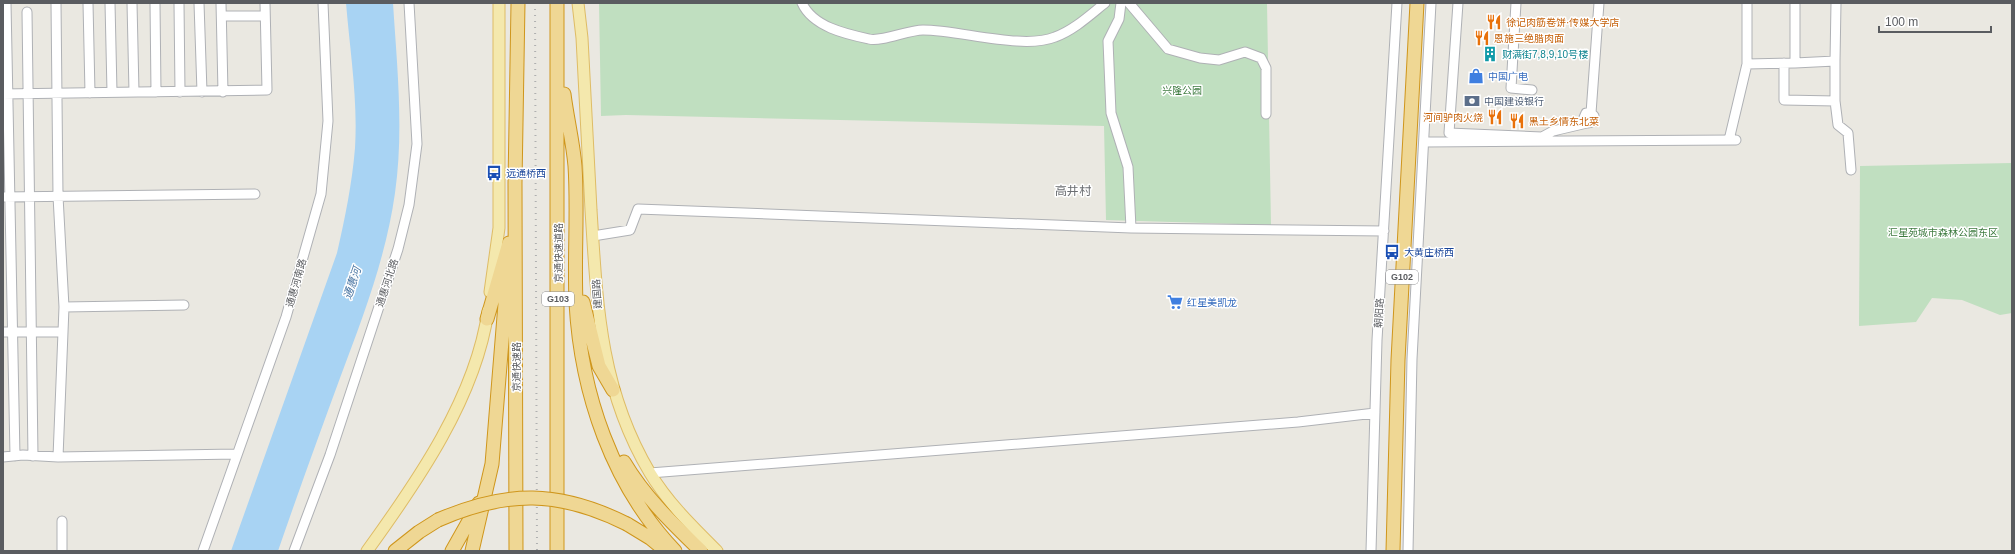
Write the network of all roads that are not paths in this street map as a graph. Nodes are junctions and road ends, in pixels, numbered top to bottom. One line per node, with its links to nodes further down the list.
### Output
1 (6, 3): 48 (street)
2 (56, 3): 46 (street)
3 (88, 3): 47 (street)
4 (110, 3): 40 (street)
5 (132, 3): 41 (street)
6 (155, 3): 42 (street)
7 (178, 3): 43 (street)
8 (199, 3): 44 (street)
9 (221, 3): 32 (street)
10 (265, 3): 33 (street)
11 (323, 3): 74 (street, 通惠河南路)
12 (410, 3): 84 (street, 通惠河北路)
13 (499, 3): 66 (main road)
14 (557, 3): 34 (highway, 京通快速道路 / G103)
15 (578, 3): 61 (main road, 建国路)
16 (802, 3): 17 (street)
17 (1105, 3)
18 (1121, 3): 59 (street)
19 (1129, 3): 51 (street)
20 (1397, 3): 60 (street, 朝阳路)
21 (1410, 3): 96 (highway, 朝阳路 / G102)
22 (1418, 3): 97 (highway, G102)
23 (1431, 3): 52 (street)
24 (1458, 3): 26 (street)
25 (1516, 3): 39 (street)
26 (1599, 3)
27 (1747, 3): 38 (street)
28 (1795, 3): 37 (street)
29 (1836, 3): 35 (street)
30 (517, 5): 54 (highway)
31 (27, 12): 49 (street)
32 (222, 16): 33 (street); 45 (street)
33 (265, 16): 45 (street)
34 (557, 48): 63 (highway); 90 (highway, 京通快速道路 / G103)
35 (1835, 61): 37 (street); 50 (street)
36 (1784, 63): 37 (street); 38 (street); 50 (street)
37 (1795, 63)
38 (1747, 64): 52 (street)
39 (1532, 90)
40 (112, 92): 41 (street); 47 (street)
41 (134, 92): 42 (street)
42 (156, 92): 43 (street)
43 (180, 92): 44 (street)
44 (202, 92): 45 (street)
45 (223, 92)
46 (57, 93): 47 (street); 49 (street); 56 (street)
47 (90, 93)
48 (6, 94): 49 (street); 57 (street)
49 (28, 94): 58 (street)
50 (1835, 101): 53 (street)
51 (1266, 114)
52 (1424, 142): 98 (street)
53 (1851, 170)
54 (515, 183): 62 (highway); 89 (highway, 京通快速路)
55 (255, 194): 56 (street)
56 (58, 196): 58 (street); 65 (street)
57 (7, 197): 58 (street); 68 (street)
58 (29, 197): 69 (street)
59 (1131, 228): 60 (street); 61 (street)
60 (1384, 231): 73 (street, 朝阳路)
61 (593, 236): 71 (main road, 建国路)
62 (510, 242): 66 (highway); 80 (highway)
63 (576, 269): 71 (highway); 72 (highway)
64 (184, 305): 65 (street)
65 (64, 307): 70 (street)
66 (487, 319): 85 (main road)
67 (3, 332): 68 (street)
68 (13, 332): 69 (street); 75 (street)
69 (31, 332): 70 (street); 76 (street)
70 (62, 332): 78 (street)
71 (613, 390): 79 (main road, 建国路)
72 (596, 413): 92 (highway); 93 (highway)
73 (1375, 413): 79 (street); 95 (street, 朝阳路)
74 (236, 454): 78 (street); 83 (street, 通惠河南路)
75 (15, 456): 76 (street); 77 (street)
76 (32, 456): 78 (street)
77 (3, 457)
78 (58, 457)
79 (650, 473): 94 (main road, 建国路)
80 (487, 489): 87 (highway); 88 (highway)
81 (62, 521): 82 (street)
82 (62, 551)
83 (203, 551)
84 (294, 551)
85 (367, 551)
86 (394, 551): 91 (highway, bridge)
87 (452, 551)
88 (472, 551)
89 (516, 551)
90 (557, 551)
91 (666, 551)
92 (676, 551)
93 (701, 551)
94 (717, 551)
95 (1371, 551)
96 (1385, 551)
97 (1393, 551)
98 (1408, 551)

